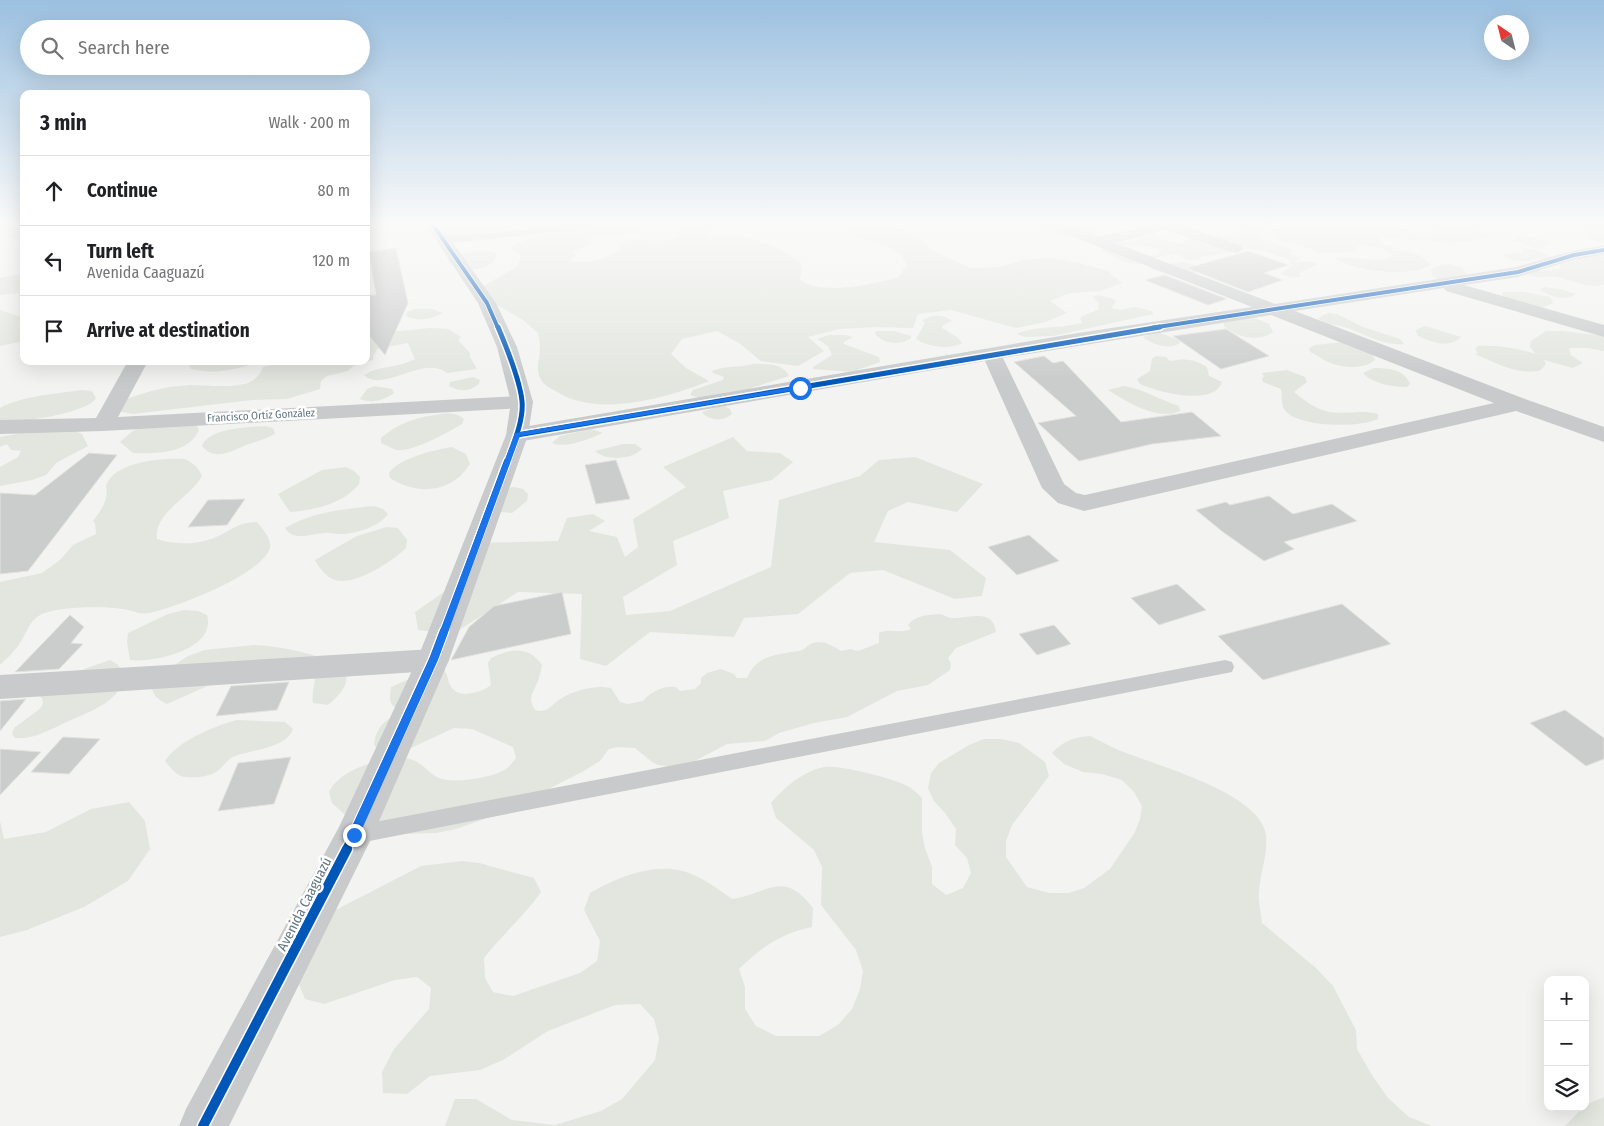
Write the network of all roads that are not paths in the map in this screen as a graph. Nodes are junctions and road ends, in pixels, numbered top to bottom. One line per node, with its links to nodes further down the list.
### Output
1 (468, 275): 10 (street)
2 (1184, 275): 5 (street)
3 (1502, 275): 4 (street, Francisco Ortíz González)
4 (1443, 284): 5 (street, Francisco Ortíz González); 6 (street)
5 (1274, 309): 7 (street, Francisco Ortíz González); 9 (street)
6 (1604, 331)
7 (992, 355): 9 (street); 10 (street, Francisco Ortíz González)
8 (136, 365): 11 (street)
9 (1518, 404): 13 (street)
10 (520, 418): 11 (street, Francisco Ortíz González); 14 (street, Avenida Caaguazú)
11 (103, 424): 12 (street, Francisco Ortíz González)
12 (0, 427)
13 (1604, 435)
14 (433, 660): 16 (street); 17 (street, Avenida Caaguazú)
15 (1225, 667): 17 (lane)
16 (0, 687)
17 (354, 835): 18 (street, Avenida Caaguazú)
18 (203, 1126)

